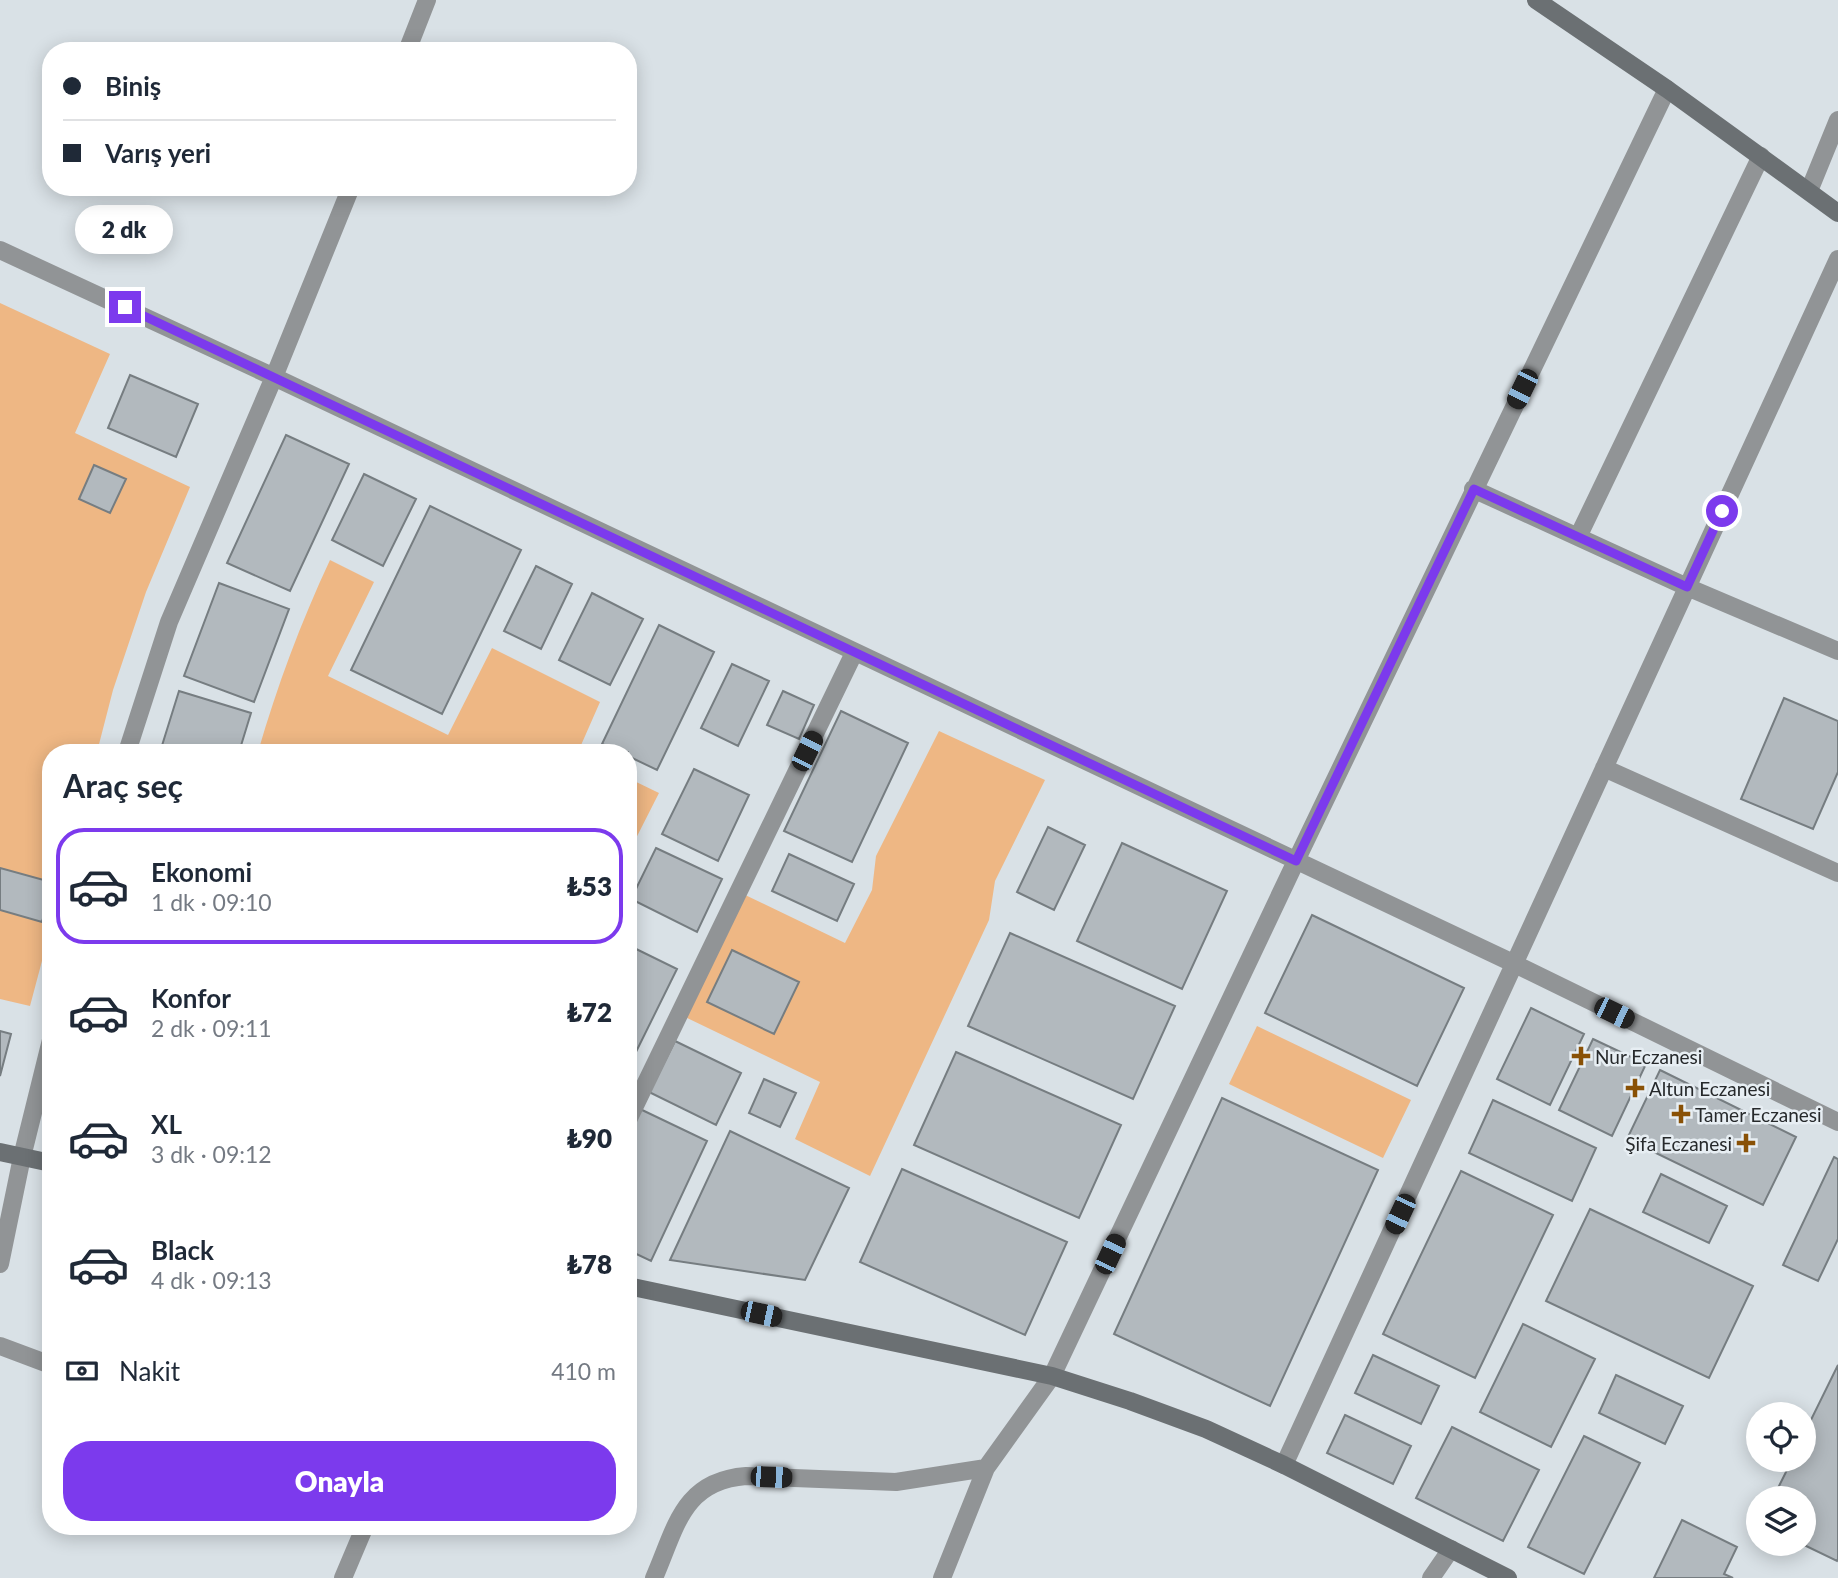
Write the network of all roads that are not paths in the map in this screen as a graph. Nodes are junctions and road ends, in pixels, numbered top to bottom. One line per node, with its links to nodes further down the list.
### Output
1 (428, 0): 3 (street)
2 (1536, 0): 4 (main road)
3 (411, 42)
4 (1667, 89): 6 (main road); 13 (street)
5 (1838, 120): 7 (street)
6 (1761, 156): 7 (main road); 14 (street)
7 (1809, 191): 9 (main road)
8 (347, 196): 12 (street)
9 (1838, 213)
10 (0, 250): 12 (street)
11 (1838, 259): 15 (street)
12 (274, 376): 17 (street); 18 (street)
13 (1474, 489): 14 (street); 20 (street)
14 (1578, 537): 15 (street)
15 (1687, 587): 16 (street); 19 (street)
16 (1838, 651)
17 (854, 653): 20 (street); 24 (street)
18 (130, 744)
19 (1604, 768): 21 (street); 22 (street)
20 (1296, 861): 22 (street); 33 (street)
21 (1838, 873)
22 (1515, 964): 25 (street); 34 (street)
23 (42, 1076): 27 (street)
24 (637, 1100)
25 (1838, 1122)
26 (0, 1152): 27 (main road)
27 (22, 1157): 28 (main road); 29 (street)
28 (42, 1161)
29 (0, 1264)
30 (637, 1288): 33 (main road)
31 (0, 1346): 32 (street)
32 (42, 1361)
33 (1052, 1376): 34 (main road); 35 (street)
34 (1284, 1465): 37 (main road)
35 (986, 1468): 39 (street); 40 (street)
36 (361, 1535): 38 (street)
37 (1451, 1549): 41 (street); 42 (main road)
38 (343, 1578)
39 (654, 1578)
40 (942, 1578)
41 (1431, 1578)
42 (1508, 1578)

